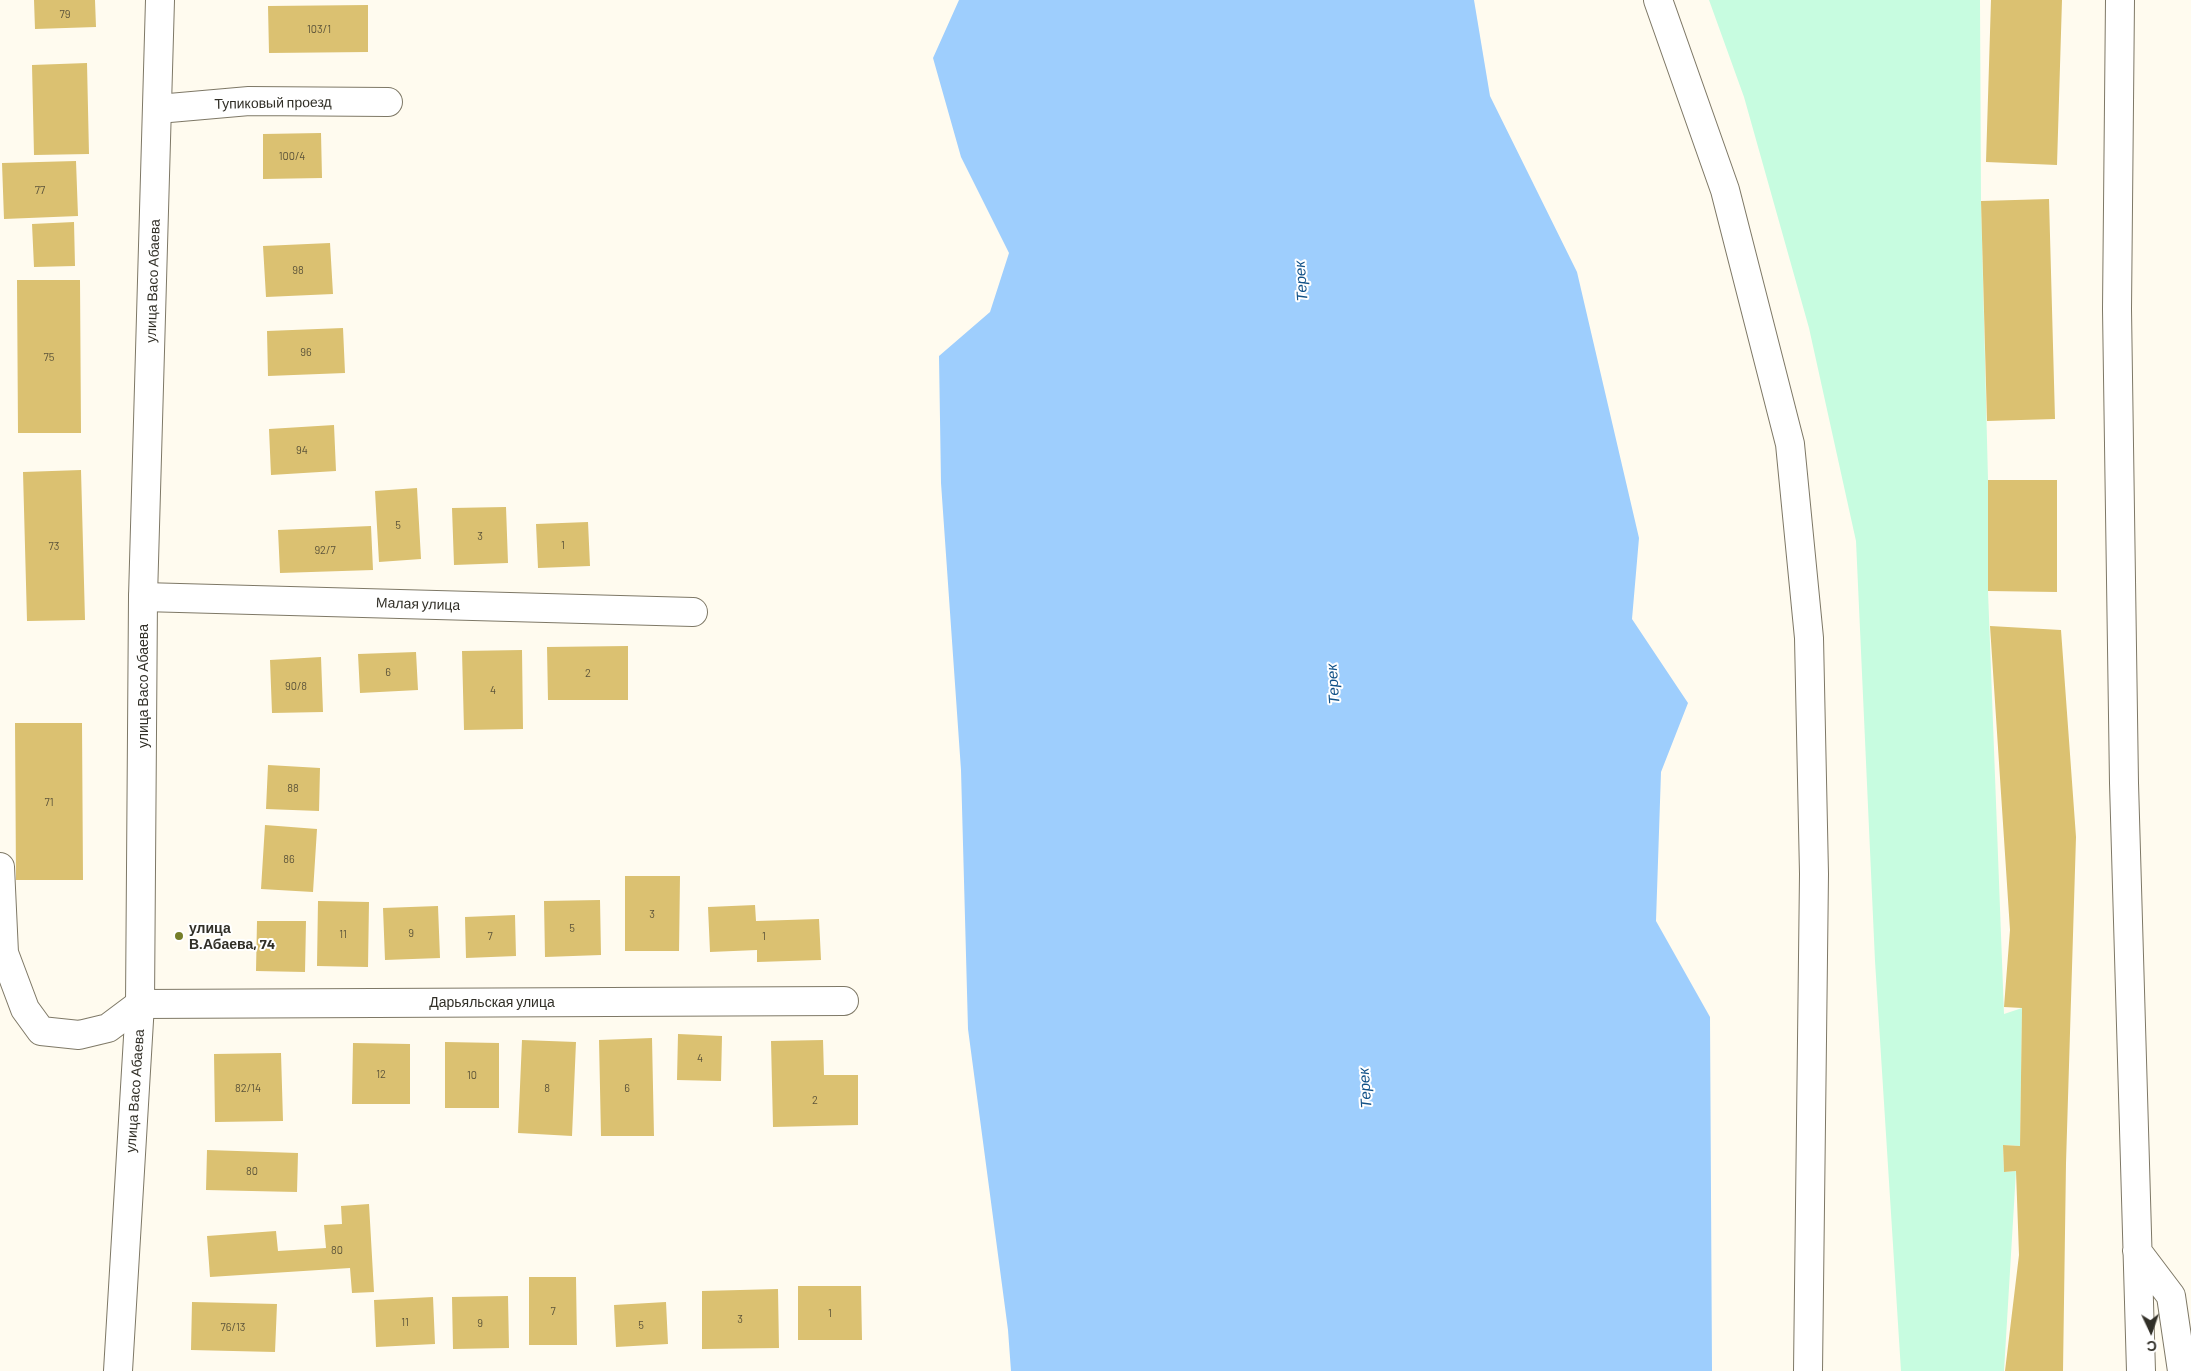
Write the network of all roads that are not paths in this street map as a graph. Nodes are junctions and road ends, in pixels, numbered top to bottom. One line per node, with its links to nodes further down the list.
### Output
1 (160, 0): 5 (street, улица Васо Абаева)
2 (1658, 0): 13 (street)
3 (2120, 0): 11 (street)
4 (388, 102): 5 (street, Тупиковый проезд)
5 (158, 109): 6 (street, улица Васо Абаева)
6 (143, 597): 7 (street, Малая улица); 10 (street, улица Васо Абаева)
7 (693, 612)
8 (0, 867): 10 (street)
9 (844, 1001): 10 (street, Дарьяльская улица)
10 (140, 1004): 12 (street, улица Васо Абаева)
11 (2137, 1251): 14 (street); 15 (street)
12 (118, 1371)
13 (1808, 1371)
14 (2141, 1371)
15 (2182, 1371)

